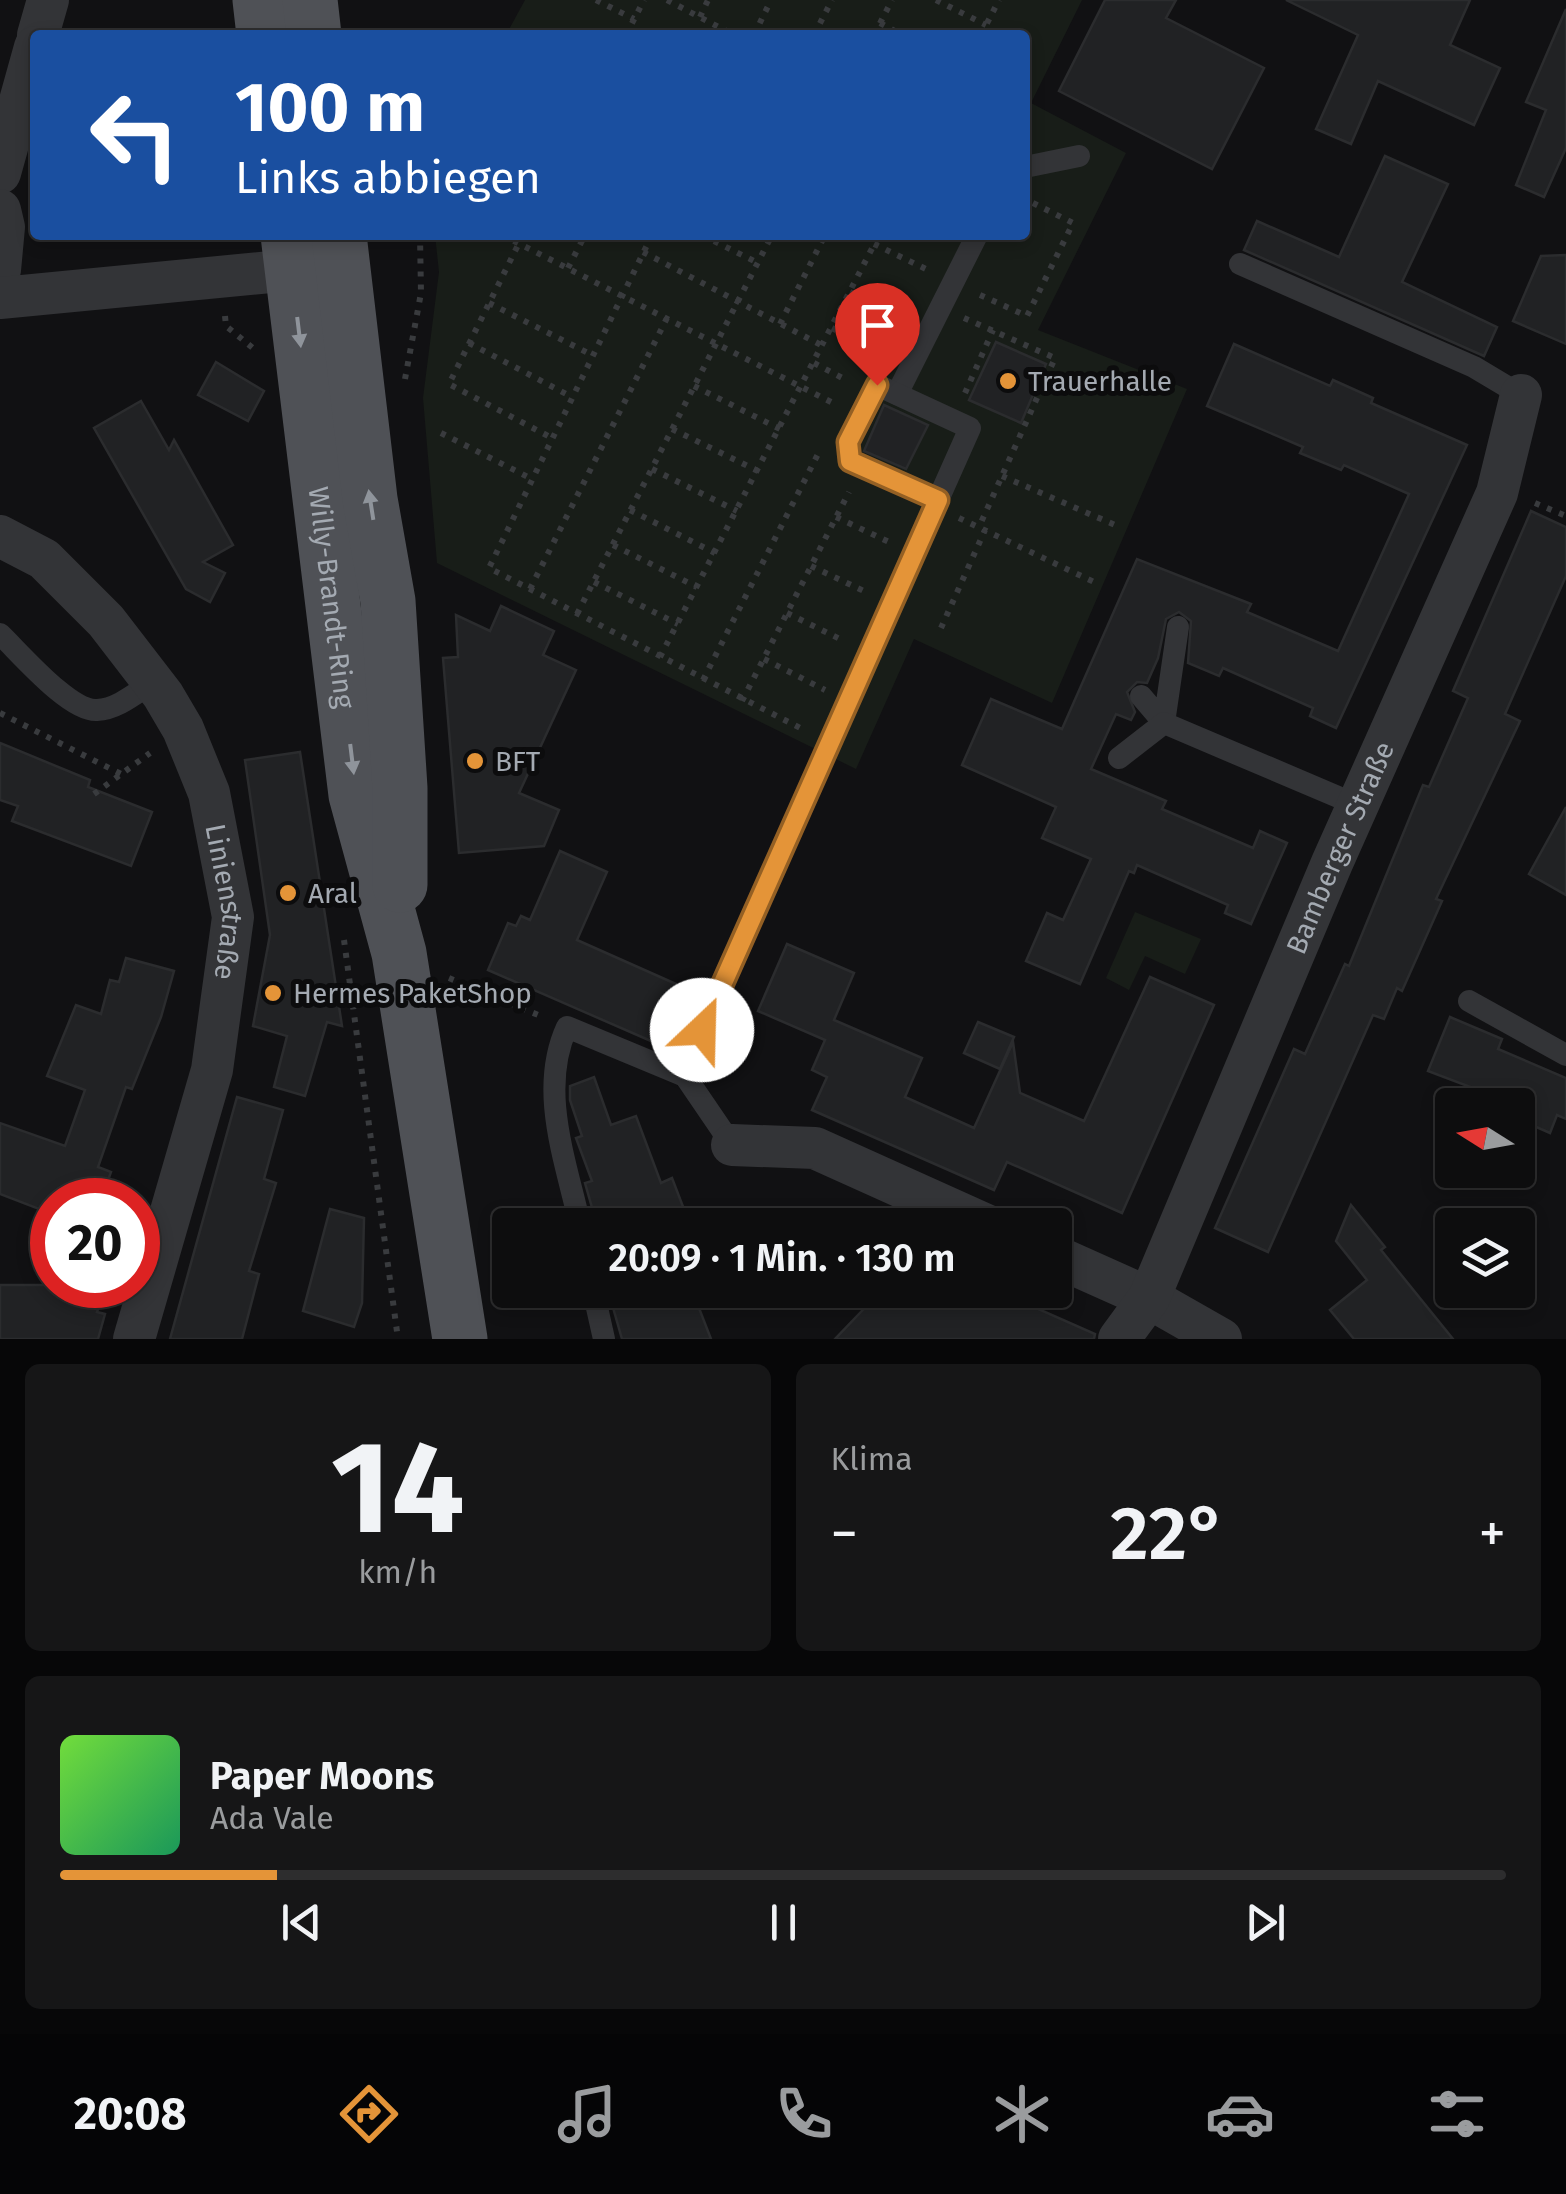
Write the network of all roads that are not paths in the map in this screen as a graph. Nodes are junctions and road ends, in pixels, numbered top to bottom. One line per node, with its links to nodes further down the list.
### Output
1 (48, 0): 4 (street)
2 (260, 0): 5 (main road)
3 (310, 0): 6 (main road)
4 (39, 30)
5 (263, 30)
6 (313, 30)
7 (30, 65): 10 (street)
8 (1079, 156): 9 (lane)
9 (1030, 166)
10 (0, 173)
11 (0, 210): 15 (street)
12 (974, 240): 17 (lane)
13 (315, 251): 16 (street); 38 (main road, Willy-Brandt-Ring)
14 (1240, 264): 18 (lane)
15 (0, 270)
16 (0, 298)
17 (897, 394): 19 (lane); 19 (lane)
18 (1520, 394): 27 (street, Bamberger Straße)
19 (937, 503): 30 (lane)
20 (0, 536): 23 (street, Linienstraße)
21 (1178, 627): 25 (lane)
22 (0, 634): 23 (lane)
23 (153, 682): 37 (street, Linienstraße)
24 (1142, 696): 25 (lane)
25 (1164, 723): 26 (lane); 27 (lane)
26 (1119, 758)
27 (1357, 805): 35 (street, Bamberger Straße)
28 (1469, 1001): 29 (lane)
29 (1566, 1055)
30 (685, 1076): 31 (lane); 32 (lane)
31 (732, 1144): 33 (street)
32 (576, 1208)
33 (948, 1208)
34 (1072, 1264): 35 (street)
35 (1149, 1298): 40 (street, Bamberger Straße); 41 (street)
36 (597, 1308): 39 (lane)
37 (134, 1339)
38 (460, 1339)
39 (604, 1339)
40 (1120, 1339)
41 (1221, 1339)

